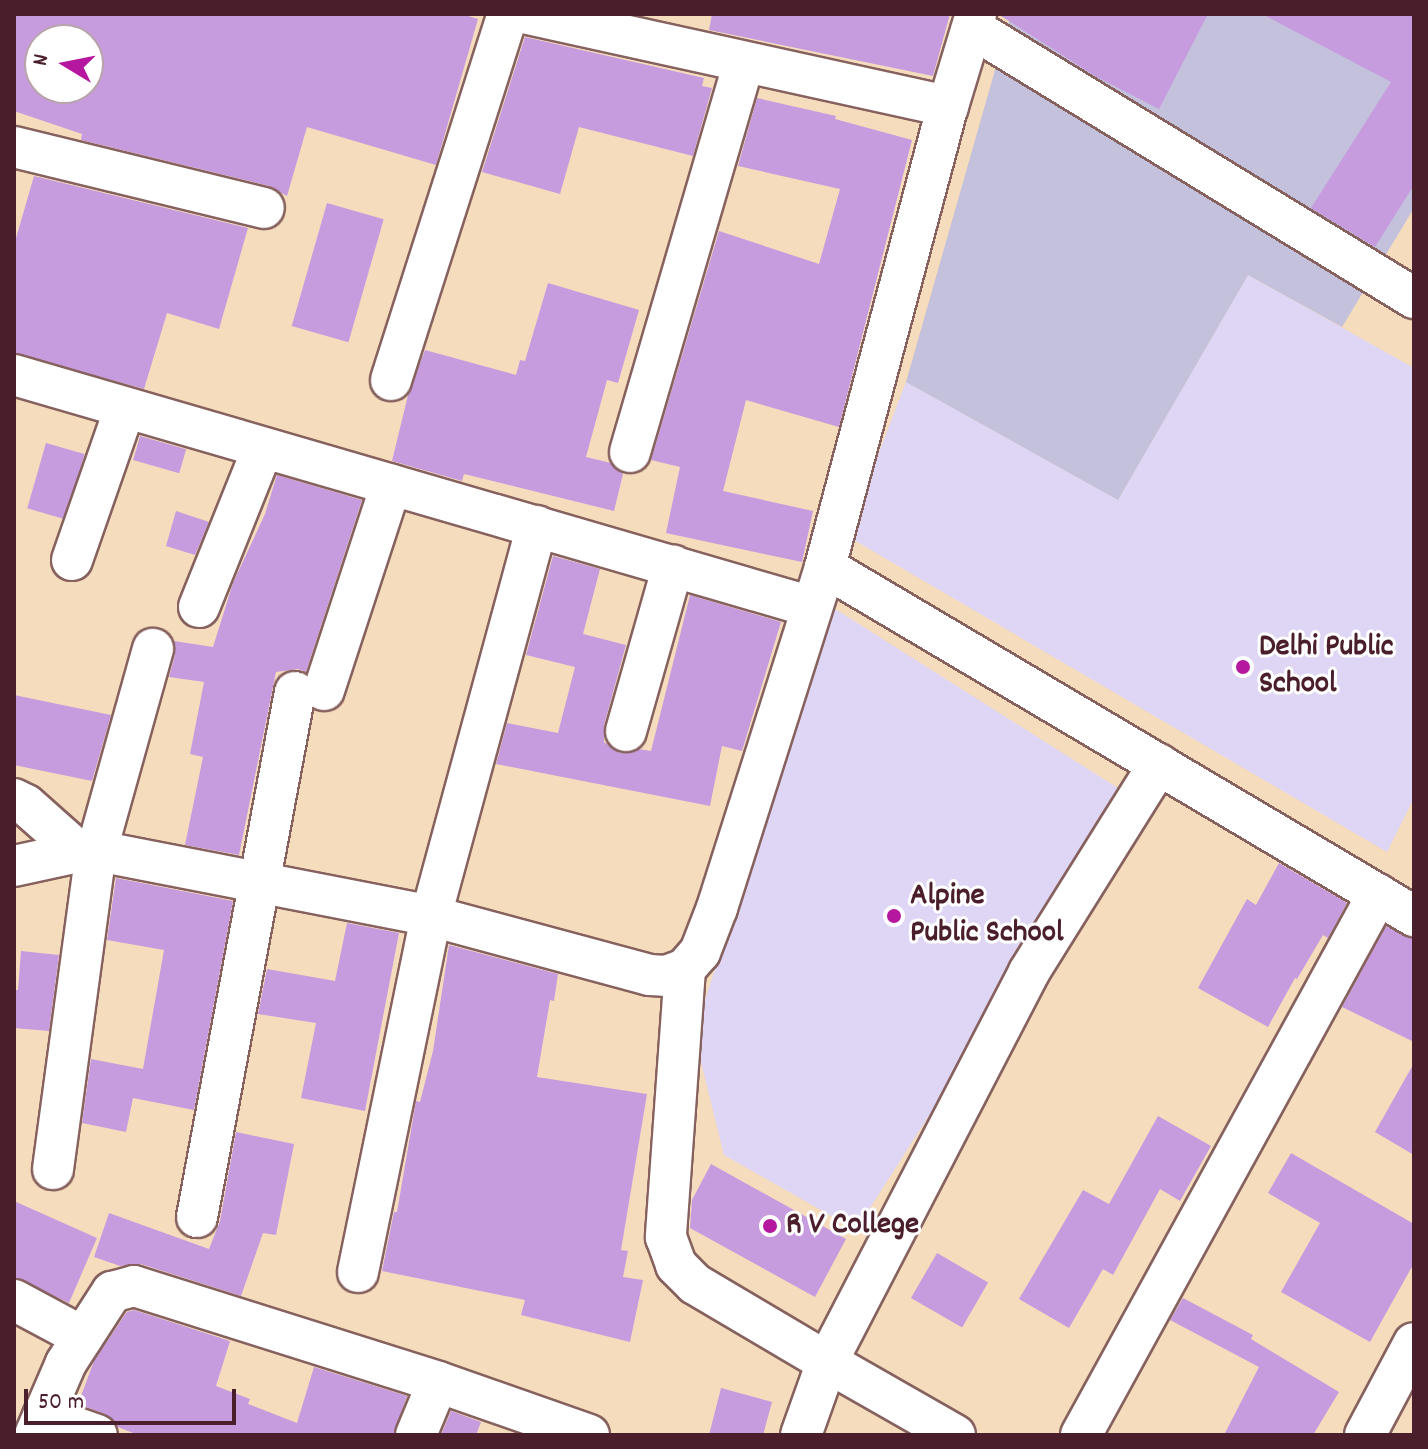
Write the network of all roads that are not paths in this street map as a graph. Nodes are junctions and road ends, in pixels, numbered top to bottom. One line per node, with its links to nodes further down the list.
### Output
1 (508, 14): 10 (street)
2 (528, 14): 4 (street)
3 (974, 21): 5 (street); 8 (street)
4 (744, 62): 5 (street); 13 (street)
5 (948, 106): 18 (street)
6 (14, 147): 7 (street)
7 (264, 208)
8 (1414, 298)
9 (14, 375): 11 (street)
10 (391, 380)
11 (125, 408): 12 (street); 16 (street)
12 (263, 448): 14 (street); 19 (street)
13 (630, 452)
14 (391, 485): 15 (street); 27 (street)
15 (537, 526): 17 (street); 29 (street)
16 (72, 560)
17 (673, 566): 20 (street); 22 (street)
18 (825, 567): 20 (street); 23 (street)
19 (199, 607)
20 (812, 607): 31 (street)
21 (153, 649): 25 (street)
22 (626, 731)
23 (1159, 764): 28 (street); 38 (street)
24 (14, 799): 25 (street)
25 (88, 853): 26 (street); 27 (street); 32 (street)
26 (14, 866)
27 (259, 883): 29 (street); 33 (street)
28 (1378, 894): 30 (street); 46 (street)
29 (431, 916): 31 (street); 34 (street)
30 (1414, 916)
31 (685, 969): 38 (street)
32 (53, 1169)
33 (197, 1217)
34 (358, 1272)
35 (14, 1300): 36 (street)
36 (83, 1337): 39 (street); 40 (street)
37 (1414, 1343): 47 (street)
38 (827, 1362): 44 (street); 45 (street)
39 (438, 1382): 42 (street); 43 (street)
40 (39, 1426): 41 (street)
41 (97, 1435)
42 (416, 1435)
43 (589, 1435)
44 (801, 1435)
45 (955, 1435)
46 (1081, 1435)
47 (1365, 1435)

